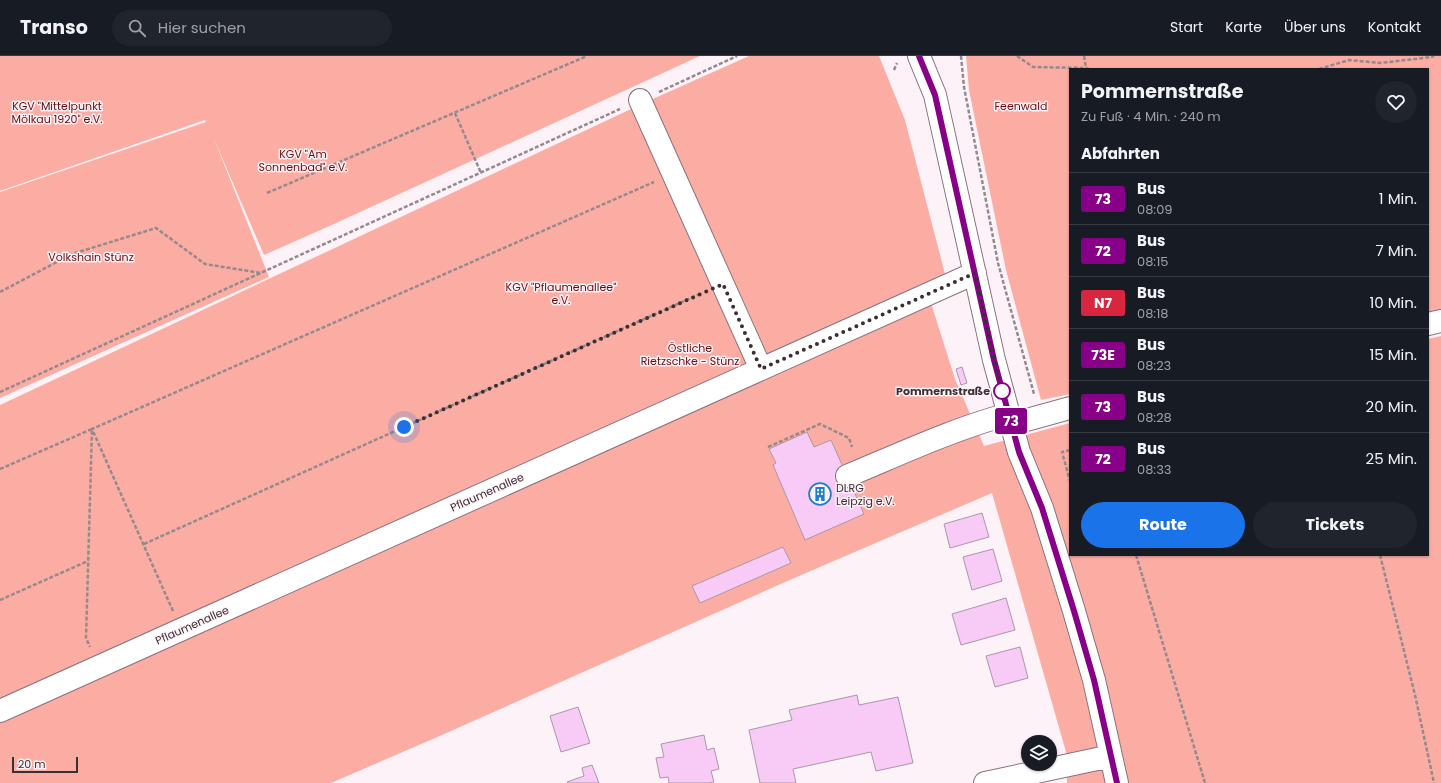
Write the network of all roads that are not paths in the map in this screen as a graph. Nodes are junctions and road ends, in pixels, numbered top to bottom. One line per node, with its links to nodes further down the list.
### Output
1 (919, 56): 3 (street)
2 (640, 100): 6 (street)
3 (975, 273): 6 (street, Pflaumenallee); 8 (street)
4 (1441, 321): 5 (street)
5 (1429, 324)
6 (761, 369): 10 (street, Pflaumenallee)
7 (1069, 408): 8 (street)
8 (1010, 419): 9 (street); 11 (street)
9 (847, 476)
10 (0, 711)
11 (1112, 756): 12 (street); 13 (street)
12 (985, 783)
13 (1117, 783)

